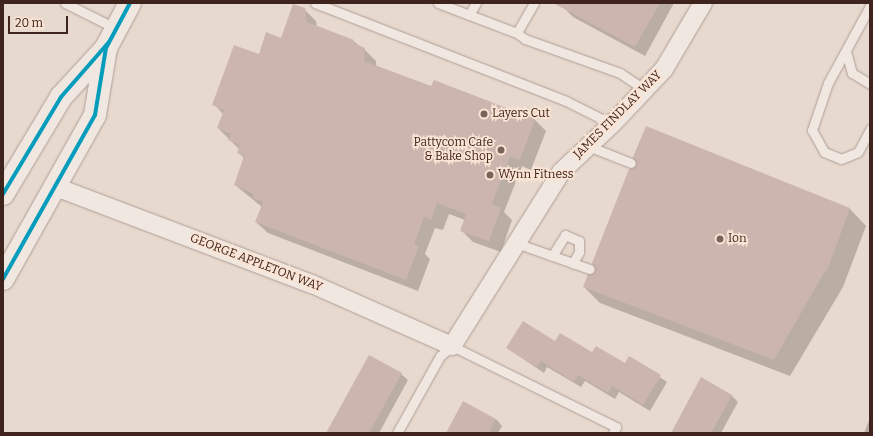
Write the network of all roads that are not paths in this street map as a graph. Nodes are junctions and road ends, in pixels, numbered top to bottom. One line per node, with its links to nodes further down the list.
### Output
1 (65, 3): 11 (lane)
2 (130, 3): 11 (main road)
3 (315, 3): 8 (lane)
4 (438, 3): 10 (lane)
5 (476, 3): 10 (lane)
6 (534, 3): 12 (lane)
7 (703, 3): 16 (street, JAMES FINDLAY WAY)
8 (326, 5): 17 (lane)
9 (870, 6): 14 (lane)
10 (469, 15): 12 (lane)
11 (117, 29): 13 (main road)
12 (517, 33): 16 (lane)
13 (106, 48): 21 (main road); 22 (main road)
14 (846, 51): 15 (lane); 18 (lane)
15 (870, 84)
16 (645, 90): 17 (street, JAMES FINDLAY WAY)
17 (612, 124): 19 (street, JAMES FINDLAY WAY)
18 (870, 129)
19 (588, 146): 20 (lane); 23 (street, JAMES FINDLAY WAY)
20 (631, 163)
21 (56, 187): 27 (main road); 28 (street, GEORGE APPLETON WAY)
22 (3, 194)
23 (516, 243): 24 (lane); 28 (street, JAMES FINDLAY WAY)
24 (552, 256): 25 (lane); 25 (lane)
25 (573, 263): 26 (lane)
26 (590, 269)
27 (3, 279)
28 (452, 346): 29 (lane); 30 (lane)
29 (397, 433)
30 (613, 433)

